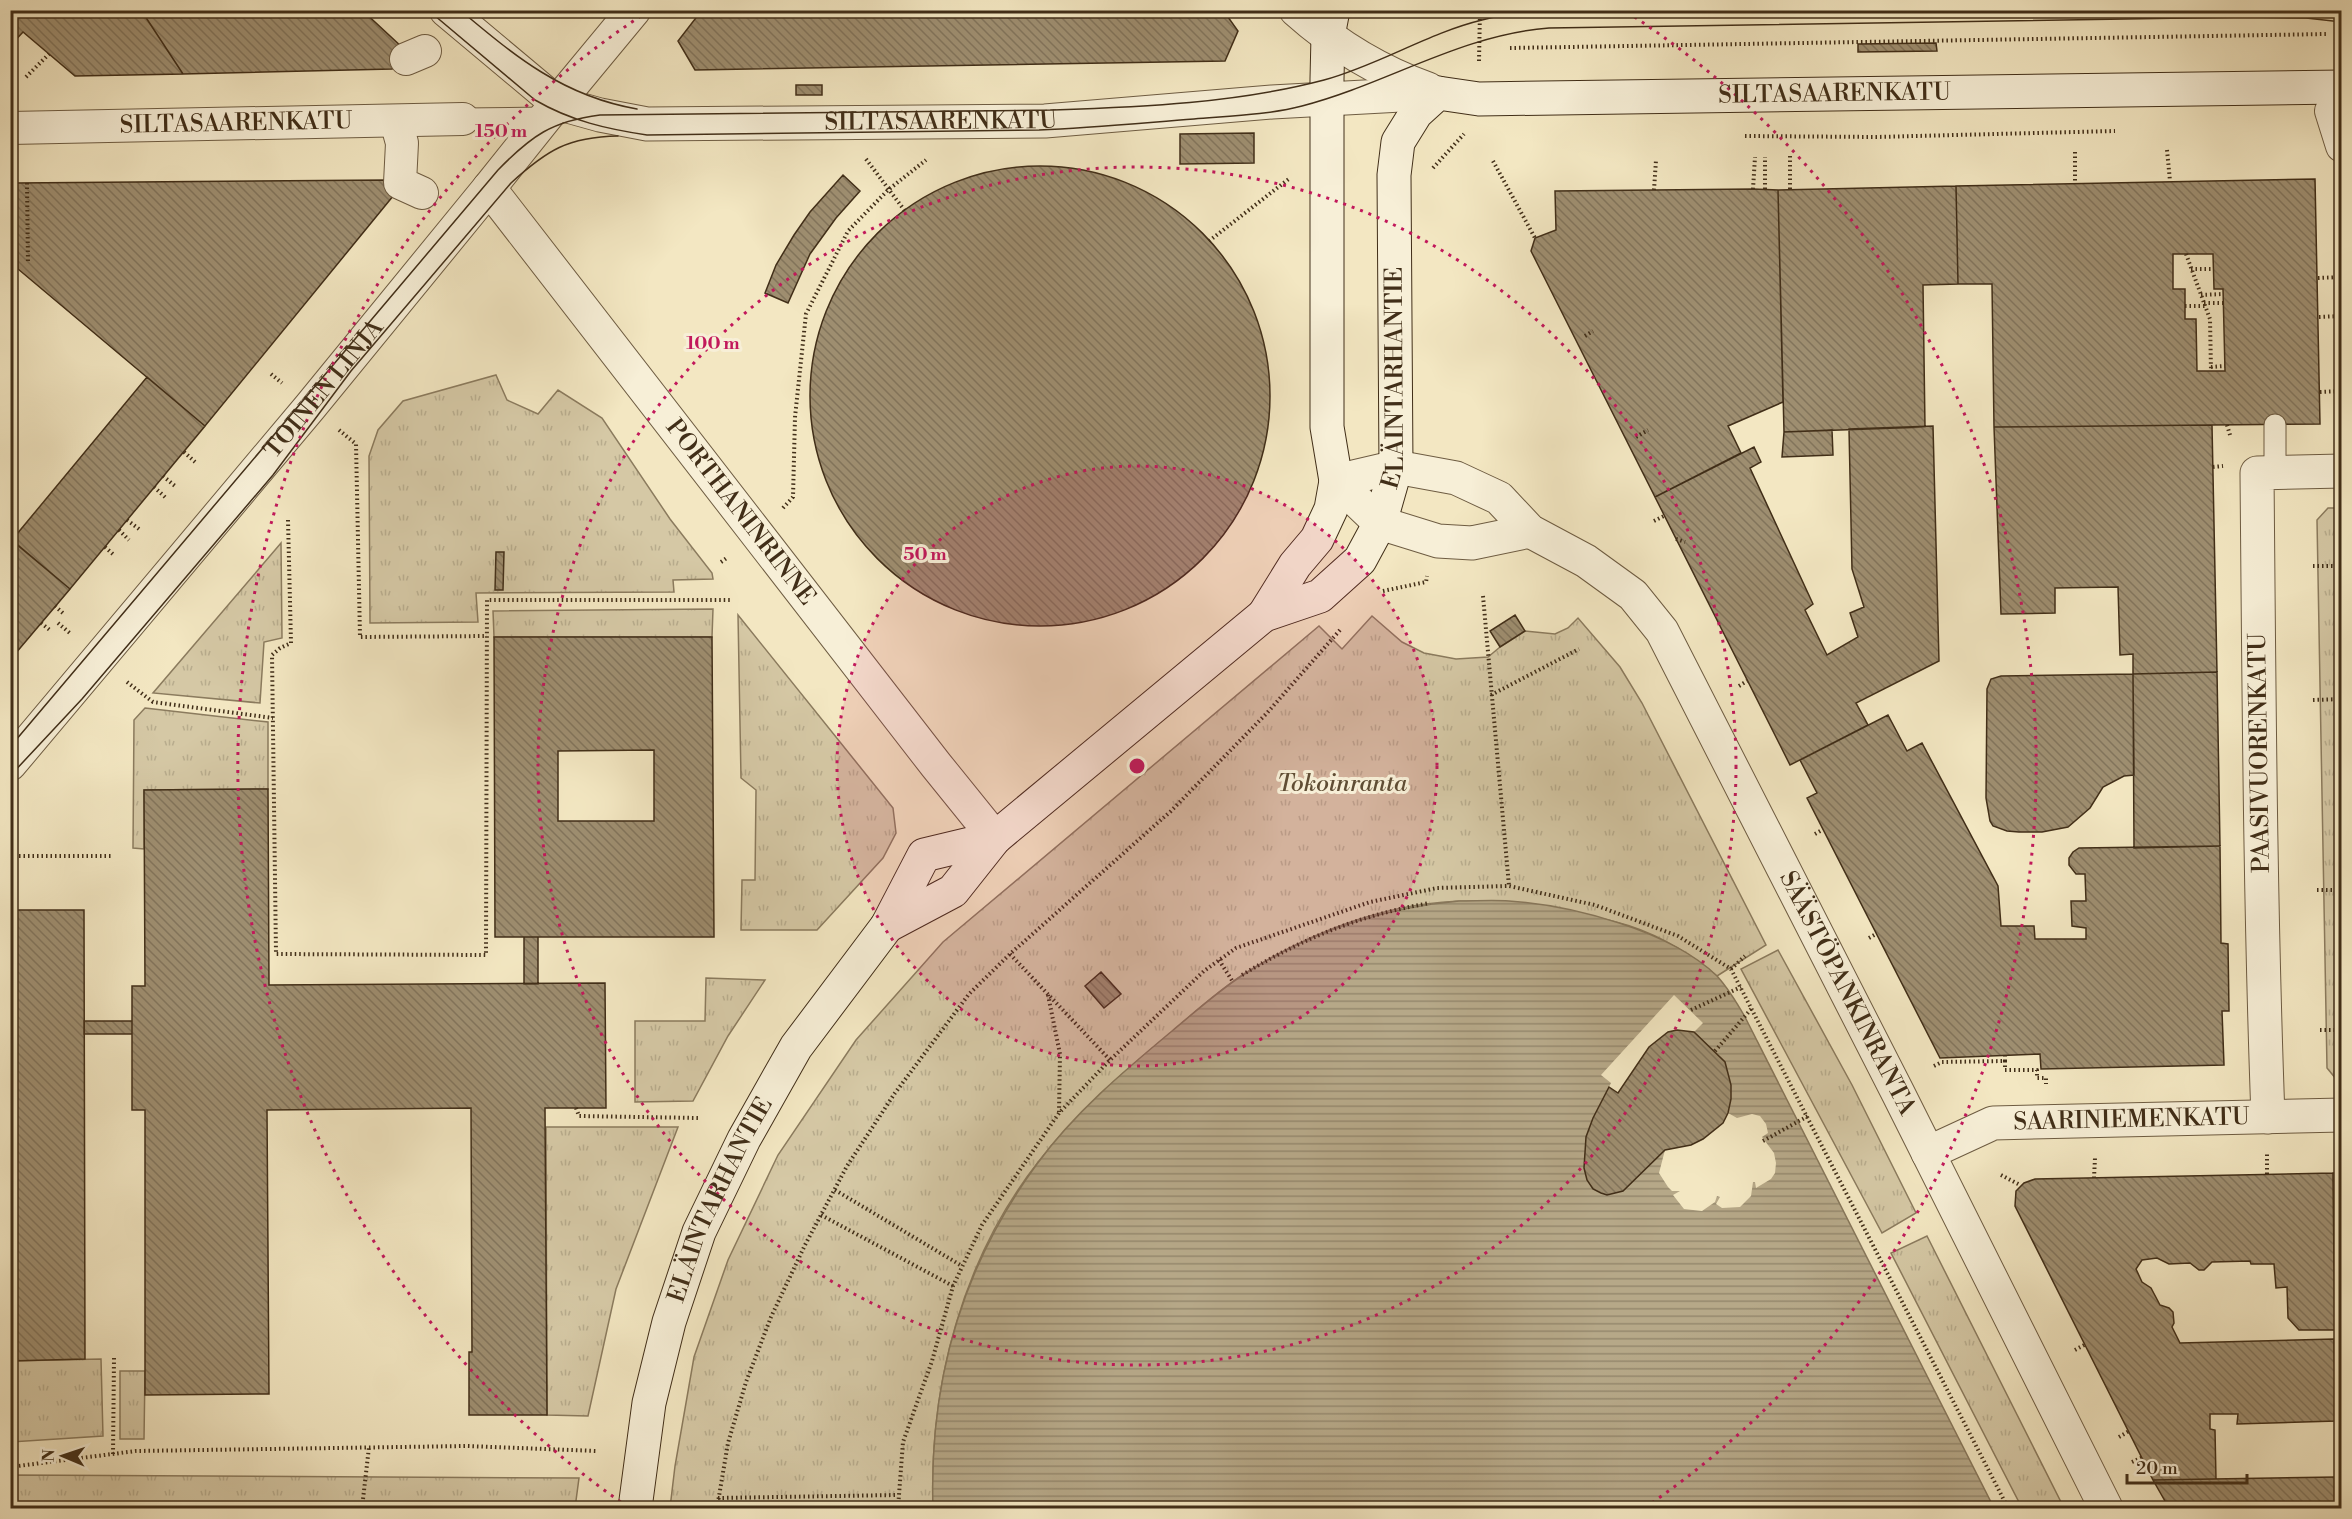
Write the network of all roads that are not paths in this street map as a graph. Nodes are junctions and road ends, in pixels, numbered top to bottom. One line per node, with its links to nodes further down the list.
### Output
1 (446, 10): 8 (street)
2 (634, 10): 8 (street, TOINEN LINJA)
3 (1296, 10): 4 (street)
4 (1331, 23): 5 (street); 6 (street)
5 (1438, 93): 6 (street, SILTASAARENKATU); 7 (street, SILTASAARENKATU); 16 (street, ELÄINTARHANTIE)
6 (1327, 98): 8 (street, SILTASAARENKATU); 19 (street, ELÄINTARHANTIE)
7 (2336, 99): 12 (street)
8 (551, 110): 9 (lane); 13 (street, TOINEN LINJA)
9 (463, 119): 10 (street, SILTASAARENKATU)
10 (396, 121): 11 (street, SILTASAARENKATU); 14 (street)
11 (10, 128)
12 (2342, 146)
13 (489, 188): 23 (street, TOINEN LINJA); 24 (street, PORTHANINRINNE)
14 (423, 193)
15 (2275, 425): 18 (lane)
16 (1396, 467): 19 (street, SÄÄSTÖPANKINRANTA); 20 (street, ELÄINTARHANTIE); 21 (street, SÄÄSTÖPANKINRANTA)
17 (2342, 471): 18 (street)
18 (2275, 473): 27 (street, PAASIVUORENKATU)
19 (1336, 481): 20 (street); 22 (street, ELÄINTARHANTIE)
20 (1380, 523): 21 (street); 22 (street, ELÄINTARHANTIE)
21 (1530, 531): 28 (street, SÄÄSTÖPANKINRANTA)
22 (1264, 615): 24 (street, ELÄINTARHANTIE)
23 (10, 764)
24 (994, 838): 25 (street, ELÄINTARHANTIE); 25 (street, ELÄINTARHANTIE)
25 (886, 926): 29 (street, ELÄINTARHANTIE)
26 (2342, 1115): 27 (street, SAARINIEMENKATU)
27 (2268, 1117): 28 (street, SAARINIEMENKATU)
28 (1928, 1153): 30 (street, SÄÄSTÖPANKINRANTA)
29 (635, 1509)
30 (2106, 1509)

